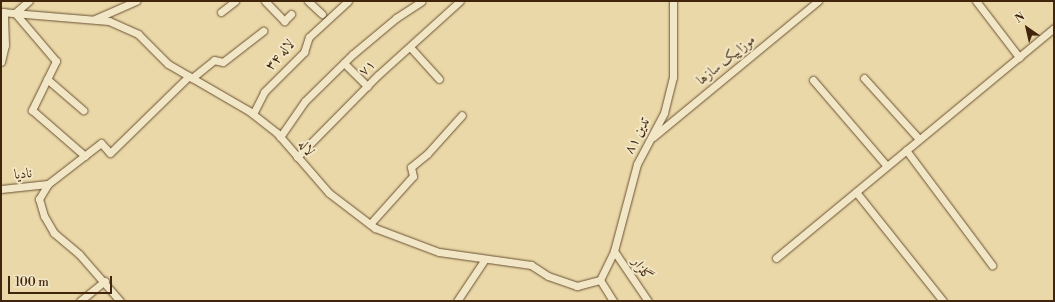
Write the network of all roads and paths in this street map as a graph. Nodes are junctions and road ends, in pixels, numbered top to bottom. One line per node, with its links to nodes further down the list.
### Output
1 (30, 1): 15 (street)
2 (136, 1): 18 (street)
3 (235, 1): 14 (street)
4 (265, 1): 16 (street)
5 (308, 1): 17 (street)
6 (348, 1): 32 (street, لاله ۳۴)
7 (460, 1): 21 (street, ۷۱)
8 (674, 1): 36 (street, تدین ۸۱)
9 (818, 1): 12 (street, موزاییک سازها)
10 (976, 1): 22 (street)
11 (421, 2): 24 (street)
12 (809, 4): 36 (street, موزاییک سازها)
13 (3, 12): 15 (street, لاله); 23 (street)
14 (221, 12)
15 (15, 13): 18 (street, لاله); 27 (street)
16 (291, 14)
17 (322, 14)
18 (95, 19): 25 (street, لاله)
19 (1054, 28): 22 (street)
20 (262, 31): 25 (street)
21 (410, 47): 28 (street); 30 (street, ۷۱)
22 (1019, 57): 35 (street)
23 (1, 62)
24 (344, 63): 30 (street); 34 (street)
25 (190, 77): 32 (street, لاله); 38 (street)
26 (864, 78): 35 (street)
27 (47, 79): 31 (street); 38 (street)
28 (439, 79)
29 (813, 80): 40 (street)
30 (367, 86): 39 (street, ۷۱)
31 (83, 110)
32 (253, 114): 34 (street, لاله)
33 (462, 115): 44 (street)
34 (280, 137): 39 (street, لاله)
35 (919, 139): 37 (street)
36 (650, 140): 45 (street, تدین ۸۱)
37 (906, 150): 40 (street); 48 (street)
38 (85, 156): 41 (street)
39 (296, 157): 44 (street, لاله)
40 (887, 166): 43 (street)
41 (48, 184): 42 (street, نادیا); 50 (street)
42 (1, 189)
43 (856, 192): 46 (street); 56 (street)
44 (370, 224): 47 (street, لاله)
45 (614, 251): 49 (street, تدین ۸۱); 55 (street, گلزار)
46 (776, 258)
47 (485, 259): 49 (street, لاله); 53 (street)
48 (992, 265)
49 (600, 280): 54 (street)
50 (105, 281): 51 (street); 52 (street)
51 (80, 301)
52 (120, 301)
53 (457, 301)
54 (613, 301)
55 (648, 301)
56 (943, 301)

